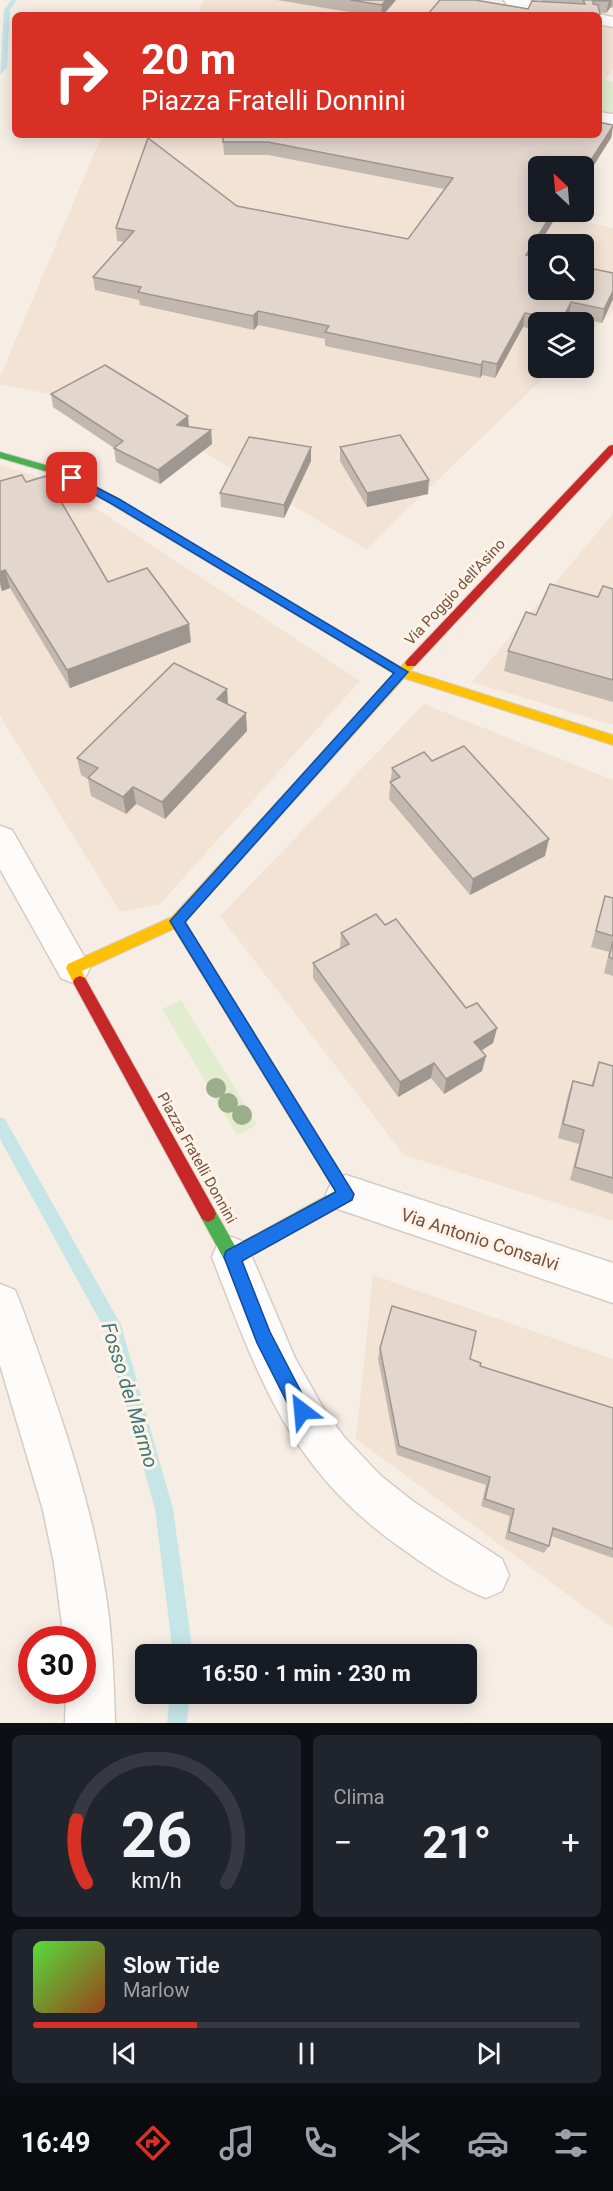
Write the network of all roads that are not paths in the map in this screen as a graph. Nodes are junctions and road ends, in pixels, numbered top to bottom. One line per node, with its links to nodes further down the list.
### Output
1 (512, 0): 2 (street)
2 (557, 12)
3 (613, 448): 5 (street, Via Poggio dell'Asino)
4 (0, 455): 5 (street)
5 (402, 672): 6 (street); 8 (street, Via Poggio dell'Asino)
6 (613, 740)
7 (0, 839): 9 (street)
8 (177, 921): 9 (street); 10 (street)
9 (73, 968): 11 (street, Piazza Fratelli Donnini)
10 (346, 1194): 11 (street); 12 (street, Via Antonio Consalvi)
11 (232, 1257): 14 (street)
12 (613, 1284)
13 (0, 1305): 15 (street)
14 (486, 1575)
15 (90, 1723)

